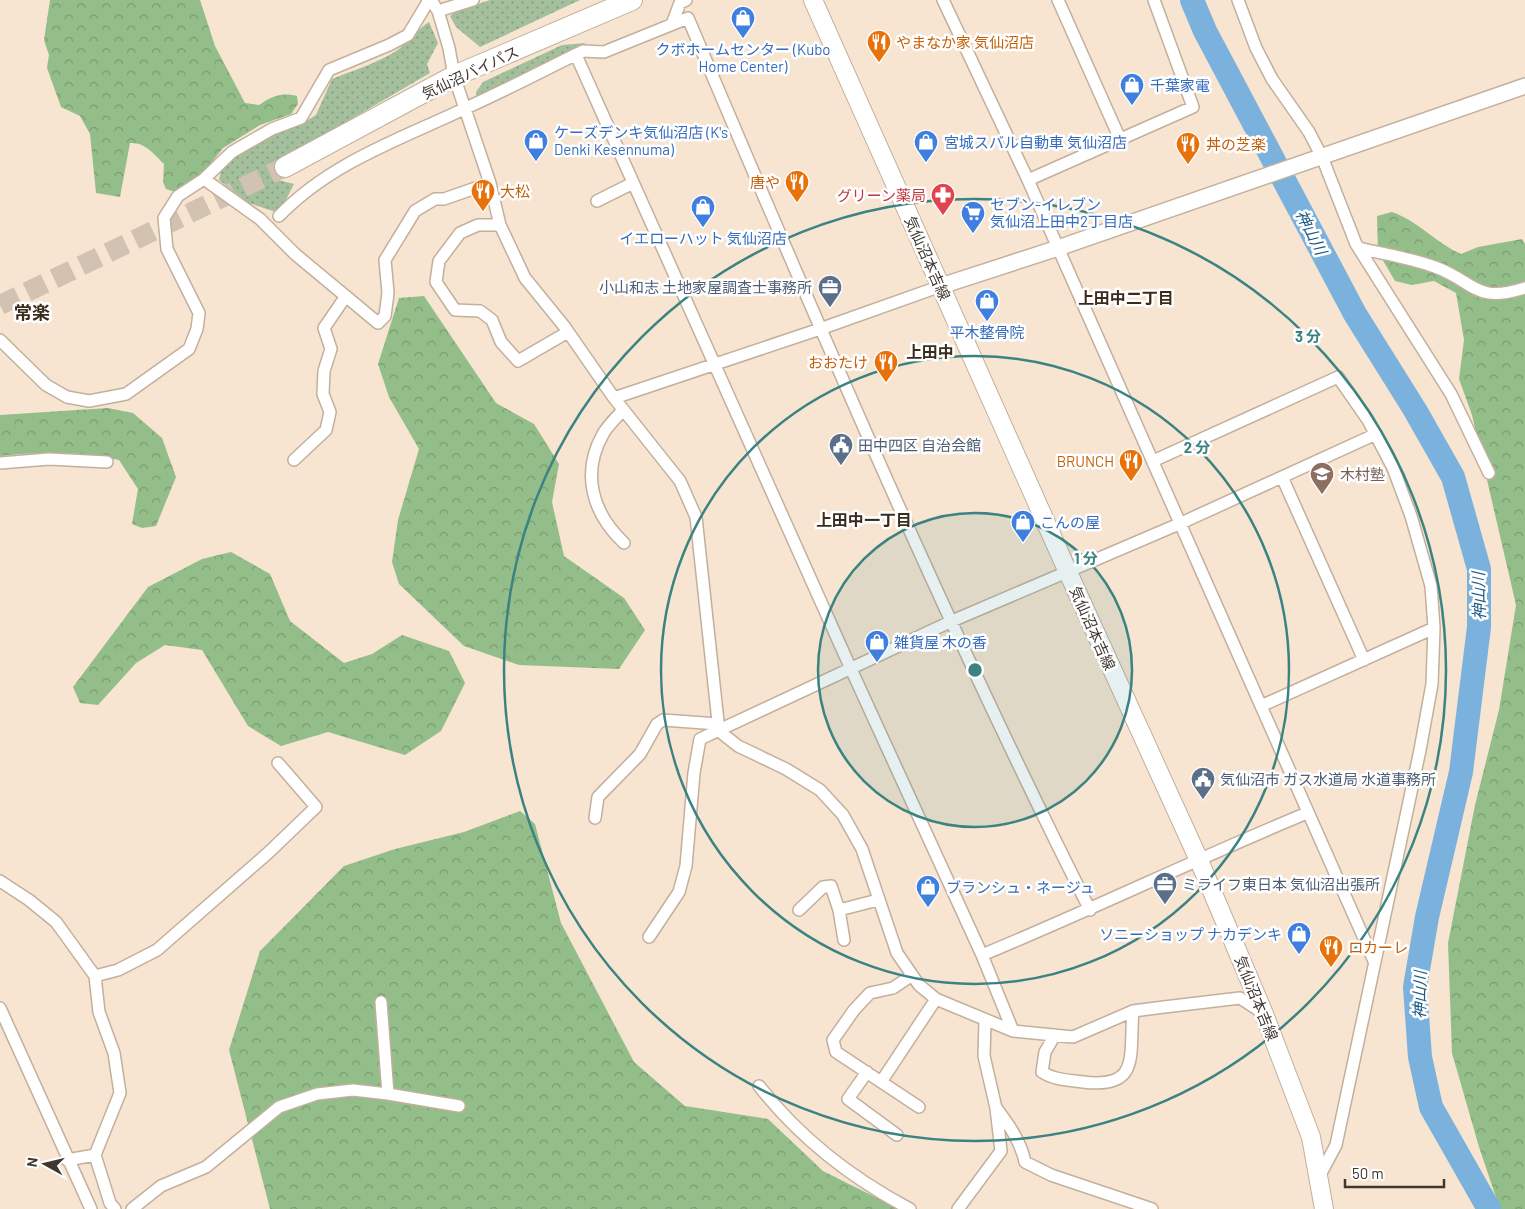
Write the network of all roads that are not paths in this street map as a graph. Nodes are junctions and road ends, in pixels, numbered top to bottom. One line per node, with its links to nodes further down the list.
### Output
1 (430, 0): 10 (street); 19 (street)
2 (472, 0): 10 (street)
3 (632, 0): 13 (highway, 気仙沼バイパス)
4 (686, 0): 11 (street)
5 (813, 0): 28 (main road, 気仙沼本吉線)
6 (944, 0): 20 (street)
7 (1058, 0): 16 (street)
8 (1154, 0): 16 (street)
9 (1238, 0): 17 (street)
10 (438, 12): 13 (street)
11 (672, 24): 12 (street); 31 (street)
12 (576, 54): 15 (street); 22 (street)
13 (454, 76): 15 (street); 18 (highway, 気仙沼バイパス)
14 (1525, 86): 17 (street)
15 (465, 109): 21 (street); 24 (street)
16 (1120, 139): 20 (street)
17 (1320, 158): 26 (street); 27 (street)
18 (285, 167)
19 (204, 179): 30 (street); 33 (street)
20 (1028, 180): 26 (street)
21 (490, 183): 25 (street); 30 (street)
22 (633, 183): 23 (street); 34 (street)
23 (596, 201)
24 (279, 216)
25 (500, 225): 32 (street); 32 (street)
26 (1058, 248): 28 (street); 39 (street)
27 (1359, 248): 29 (street); 42 (street)
28 (941, 286): 31 (street); 46 (main road, 気仙沼本吉線)
29 (1525, 288)
30 (346, 296): 38 (street)
31 (820, 329): 34 (street); 47 (street)
32 (568, 332): 35 (street)
33 (0, 340)
34 (714, 364): 35 (street); 50 (street)
35 (614, 398): 36 (street)
36 (623, 410): 45 (street); 52 (street)
37 (1376, 434): 39 (street); 43 (street); 48 (street)
38 (294, 460)
39 (1153, 461): 44 (street)
40 (106, 462): 41 (street)
41 (0, 463)
42 (1490, 473)
43 (1282, 477): 44 (street); 49 (street)
44 (1178, 524): 46 (street); 51 (street)
45 (624, 543)
46 (1067, 570): 47 (street); 56 (main road, 気仙沼本吉線)
47 (952, 621): 50 (street); 61 (street)
48 (1434, 628): 49 (street); 65 (street)
49 (1364, 660): 51 (street)
50 (851, 669): 52 (street); 64 (street)
51 (1261, 706): 54 (street)
52 (718, 728): 55 (street); 58 (street); 62 (street)
53 (278, 763): 66 (street)
54 (1307, 813): 56 (street); 65 (street)
55 (594, 818)
56 (1198, 858): 61 (street); 72 (main road, 気仙沼本吉線)
57 (0, 882): 66 (street)
58 (878, 900): 60 (street); 67 (street)
59 (800, 910): 60 (street)
60 (839, 910): 63 (street)
61 (1090, 910): 64 (street)
62 (649, 937)
63 (844, 940)
64 (982, 955): 74 (street)
65 (1374, 961): 86 (street)
66 (95, 976): 84 (street)
67 (911, 976): 68 (street); 76 (street)
68 (936, 999): 73 (street); 77 (street)
69 (380, 1002): 79 (street)
70 (0, 1008): 85 (street)
71 (1133, 1011): 72 (street); 75 (street); 75 (street)
72 (1264, 1014): 86 (main road, 気仙沼本吉線)
73 (985, 1021): 74 (street); 82 (street)
74 (1013, 1031): 75 (street)
75 (1055, 1035)
76 (866, 1072): 77 (street); 83 (street)
77 (881, 1082): 81 (street)
78 (759, 1086): 90 (street)
79 (388, 1094): 80 (street); 89 (street)
80 (459, 1106)
81 (919, 1107)
82 (996, 1108): 91 (street); 92 (street)
83 (897, 1135)
84 (95, 1155): 85 (street); 88 (street)
85 (67, 1160): 87 (street)
86 (1319, 1177): 93 (main road, 気仙沼本吉線)
87 (91, 1209)
88 (115, 1209)
89 (132, 1209)
90 (910, 1209)
91 (958, 1209)
92 (1152, 1209)
93 (1324, 1209)

